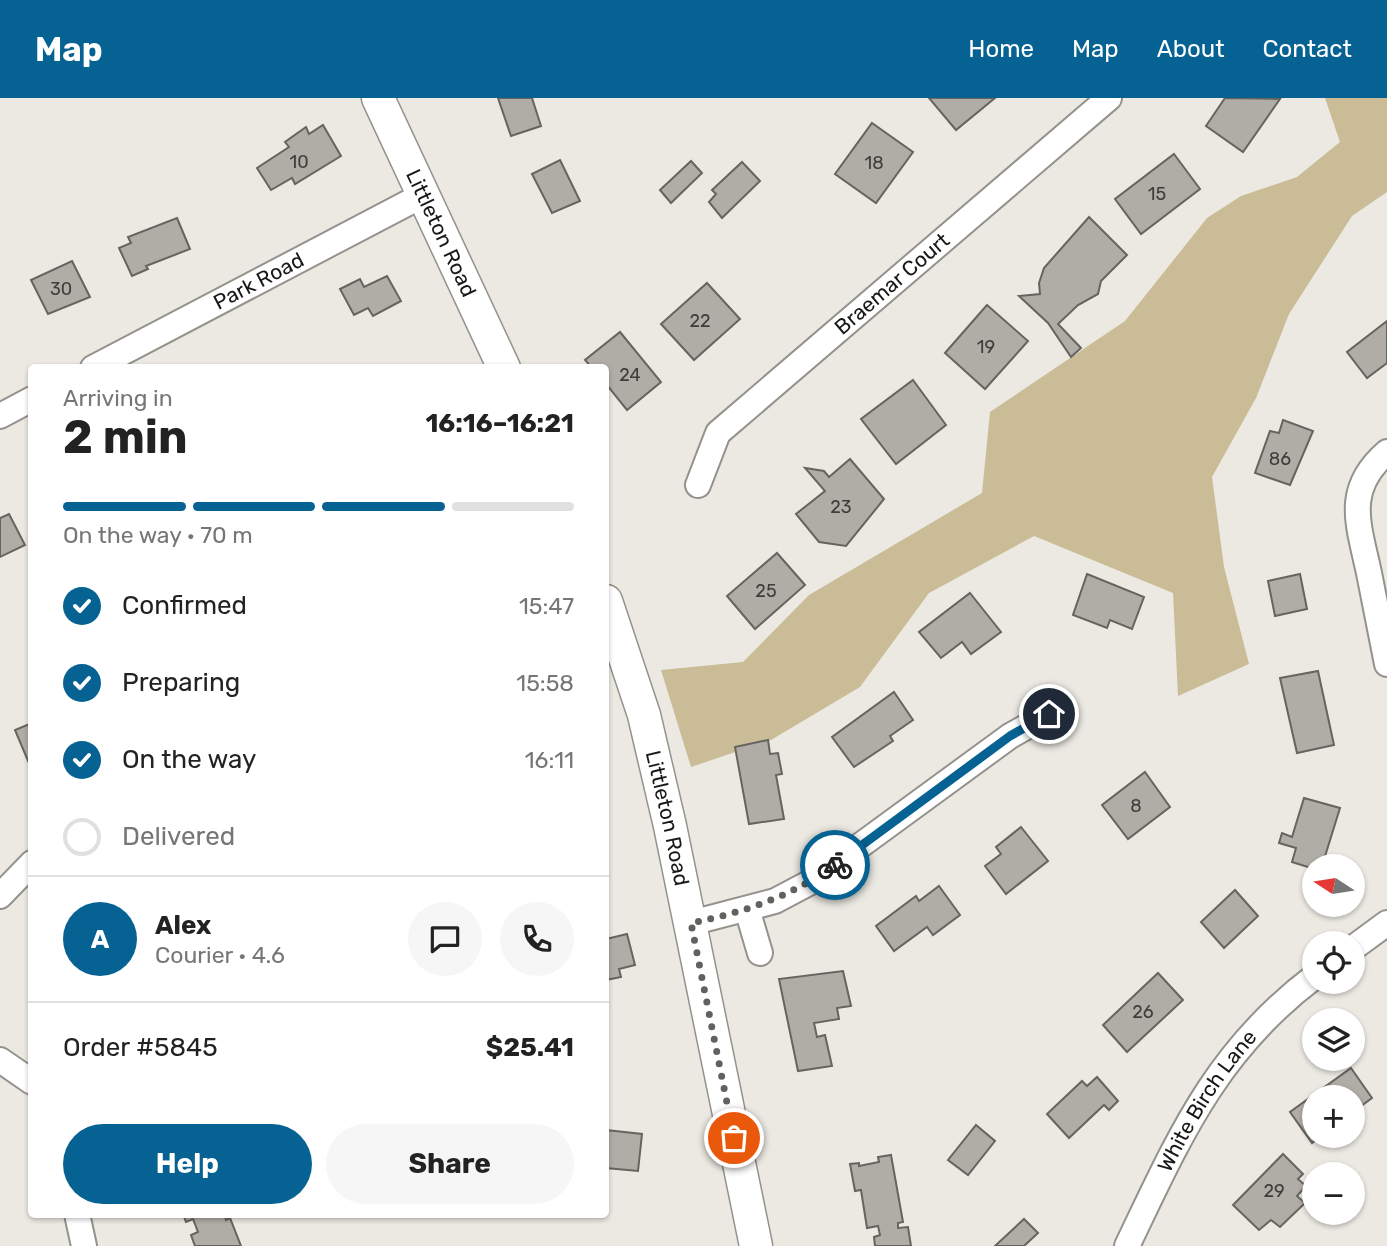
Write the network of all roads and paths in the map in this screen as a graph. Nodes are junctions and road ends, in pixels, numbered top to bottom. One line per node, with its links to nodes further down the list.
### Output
1 (378, 98): 3 (main road, Littleton Road)
2 (1109, 98): 9 (street, Braemar Court)
3 (425, 194): 4 (street, Park Road); 5 (main road, Littleton Road)
4 (101, 364)
5 (502, 364)
6 (28, 401): 7 (street)
7 (0, 416)
8 (1387, 452): 11 (street)
9 (698, 485)
10 (609, 610): 16 (main road, Littleton Road)
11 (1387, 664)
12 (1049, 714): 15 (street)
13 (28, 867): 14 (street)
14 (0, 896)
15 (747, 909): 16 (street); 19 (street)
16 (691, 923): 25 (main road, Littleton Road)
17 (1387, 923): 18 (street)
18 (1365, 939)
19 (760, 953)
20 (1302, 987): 26 (street, White Birch Lane)
21 (0, 1060): 22 (street)
22 (28, 1079)
23 (78, 1218): 24 (street)
24 (84, 1246)
25 (756, 1246)
26 (1126, 1246)

